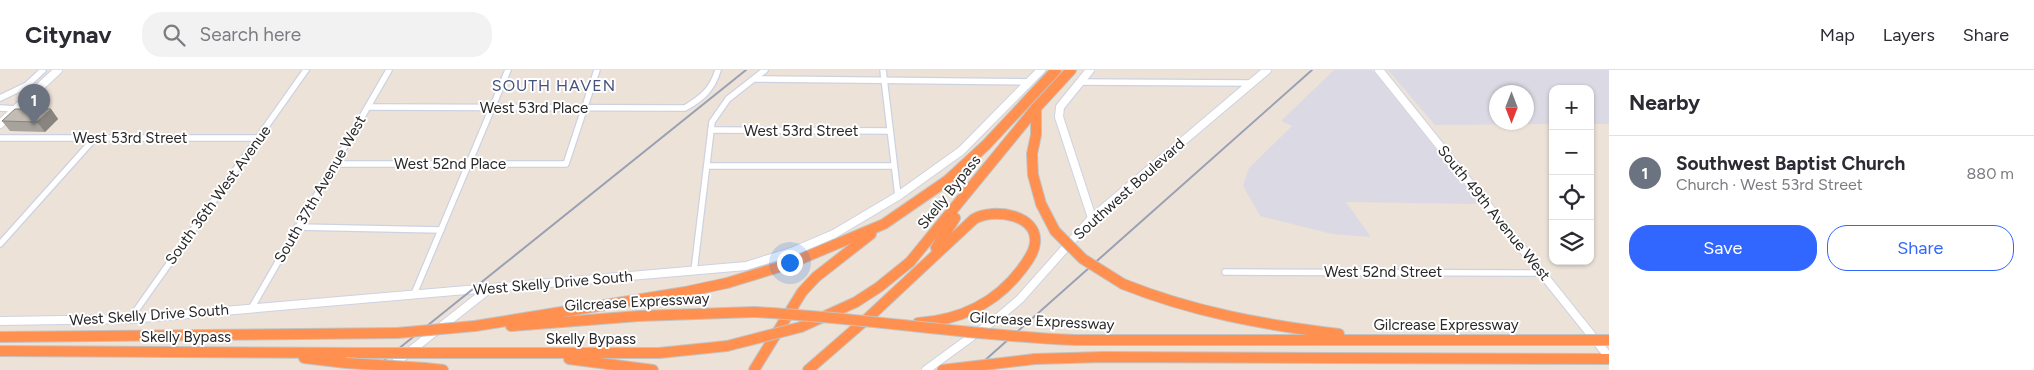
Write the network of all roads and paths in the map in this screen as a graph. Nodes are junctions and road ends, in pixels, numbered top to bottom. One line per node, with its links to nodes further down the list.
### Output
1 (43, 70): 21 (street)
2 (58, 70): 24 (street)
3 (306, 70): 32 (street, South 36th West Avenue)
4 (388, 70): 25 (street, South 37th Avenue West)
5 (508, 70): 22 (street)
6 (597, 70): 26 (street)
7 (718, 70): 26 (street, West 53rd Place)
8 (765, 70): 16 (street)
9 (883, 70): 17 (street)
10 (1042, 70): 18 (street, West Skelly Drive South)
11 (1056, 70): 41 (highway, Skelly Bypass)
12 (1071, 70): 27 (highway, Skelly Bypass)
13 (1090, 70): 19 (street)
14 (1267, 70): 20 (street, Southwest Boulevard)
15 (1379, 70): 48 (street, South 49th Avenue West)
16 (755, 79): 17 (street); 29 (street)
17 (884, 81): 18 (street); 30 (street)
18 (1031, 82): 39 (street, West Skelly Drive South)
19 (1080, 82): 20 (street); 40 (street)
20 (1251, 83): 40 (street, Southwest Boulevard)
21 (0, 98)
22 (492, 107): 25 (street, West 53rd Place); 26 (street, West 53rd Place); 35 (street)
23 (0, 108): 24 (street)
24 (17, 108): 28 (street)
25 (368, 108): 34 (street, South 37th Avenue West)
26 (585, 108): 35 (street, West 52nd Place)
27 (1036, 108): 38 (highway, Skelly Bypass); 57 (highway, bridge)
28 (0, 124)
29 (711, 130): 30 (street, West 53rd Street); 36 (street)
30 (890, 131): 37 (street)
31 (0, 138): 33 (street, West 53rd Street)
32 (260, 138): 33 (street, West 53rd Street); 52 (street, South 36th West Avenue)
33 (94, 139): 44 (street)
34 (334, 164): 35 (street, West 52nd Place); 42 (street, South 37th Avenue West)
35 (468, 165): 43 (street)
36 (708, 166): 37 (street); 46 (street)
37 (894, 166): 39 (street)
38 (979, 179): 45 (highway); 61 (highway, Skelly Bypass, bridge)
39 (898, 196): 46 (street, West Skelly Drive South)
40 (1092, 218): 68 (street, Southwest Boulevard)
41 (884, 224): 55 (highway, Skelly Bypass); 66 (highway)
42 (298, 227): 43 (street); 51 (street, South 37th Avenue West)
43 (441, 230): 50 (street)
44 (0, 244)
45 (930, 257): 54 (highway, bridge); 67 (highway)
46 (694, 271): 49 (street, West Skelly Drive South)
47 (1225, 272): 48 (street, West 52nd Street)
48 (1542, 273): 62 (street, South 49th Avenue West)
49 (490, 288): 50 (street, West Skelly Drive South); 63 (street)
50 (414, 294): 51 (street, West Skelly Drive South)
51 (252, 307): 52 (street, West Skelly Drive South)
52 (130, 318): 53 (street, West Skelly Drive South)
53 (0, 321)
54 (885, 324): 55 (highway, Gilcrease Expressway, bridge); 57 (highway, Gilcrease Expressway, bridge)
55 (475, 326): 56 (highway, Skelly Bypass, bridge)
56 (0, 337)
57 (1392, 340): 58 (highway, Gilcrease Expressway, bridge)
58 (1609, 340)
59 (0, 351): 60 (highway, Skelly Bypass)
60 (261, 353): 61 (highway, Skelly Bypass, bridge); 64 (highway, bridge)
61 (531, 354): 65 (highway)
62 (1609, 358): 69 (highway, bridge)
63 (386, 370)
64 (442, 370)
65 (653, 370)
66 (754, 370)
67 (808, 370)
68 (926, 370)
69 (942, 370)

